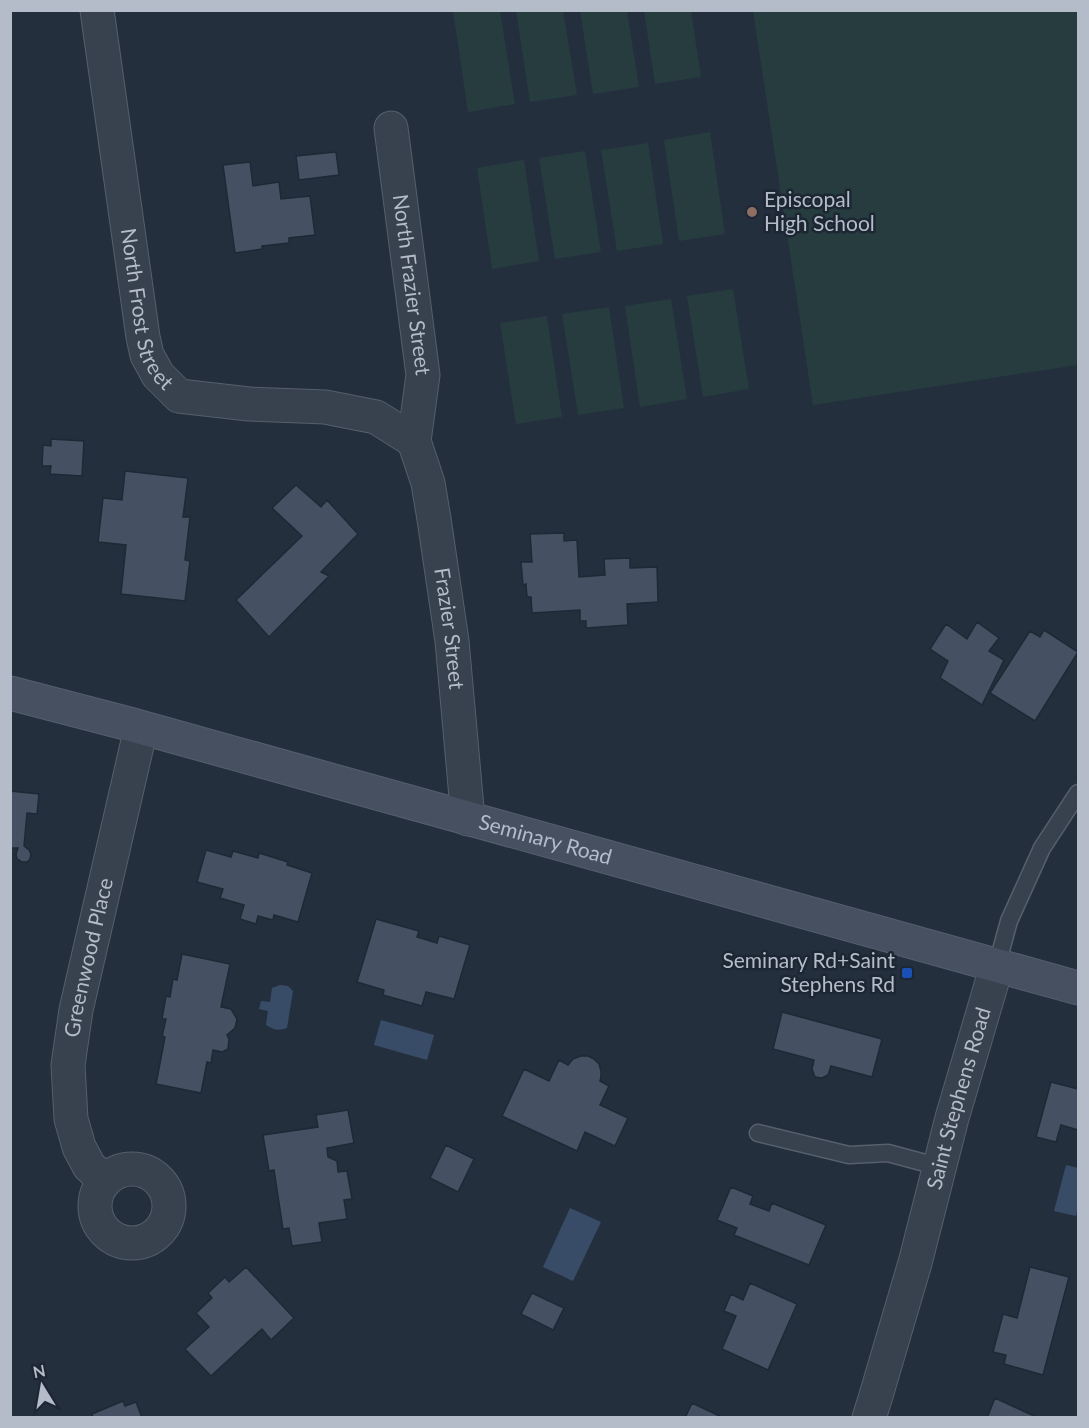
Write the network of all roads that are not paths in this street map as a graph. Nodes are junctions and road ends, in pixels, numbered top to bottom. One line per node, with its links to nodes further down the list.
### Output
1 (97, 10): 3 (street, North Frost Street)
2 (391, 128): 3 (street, North Frazier Street)
3 (414, 441): 7 (street, Frazier Street)
4 (10, 693): 5 (main road, Seminary Road)
5 (141, 728): 7 (main road, Seminary Road); 12 (street, Greenwood Place)
6 (1078, 793): 8 (lane, Saint Stephens Road)
7 (468, 819): 8 (main road, Seminary Road)
8 (997, 965): 9 (main road, Seminary Road); 11 (street, Saint Stephens Road)
9 (1078, 988)
10 (758, 1132): 11 (lane)
11 (940, 1167): 13 (street, Saint Stephens Road)
12 (105, 1181)
13 (869, 1418)

